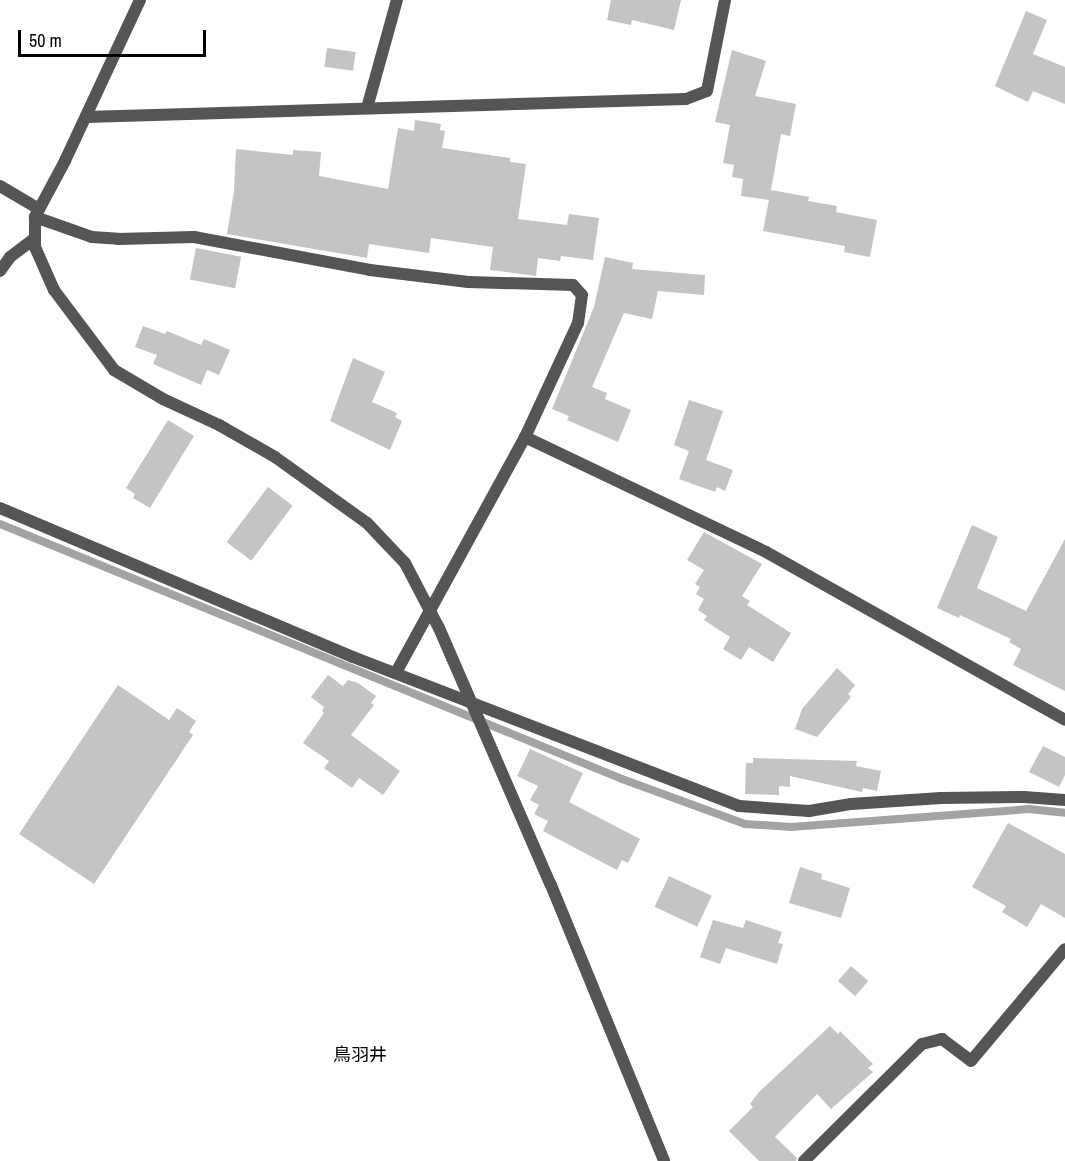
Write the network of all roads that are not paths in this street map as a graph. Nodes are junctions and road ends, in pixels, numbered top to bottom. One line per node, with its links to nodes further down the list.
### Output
1 (140, 0): 5 (street)
2 (397, 0): 4 (street)
3 (725, 0): 4 (street)
4 (367, 108): 5 (street)
5 (86, 117): 7 (street)
6 (0, 186): 7 (street)
7 (37, 213): 8 (street); 10 (street)
8 (35, 238): 9 (street); 12 (street)
9 (0, 271)
10 (525, 437): 12 (street); 15 (street)
11 (0, 508): 13 (street)
12 (431, 613): 13 (street); 14 (street)
13 (396, 673): 14 (street)
14 (471, 701): 16 (street); 18 (street)
15 (1065, 720)
16 (1065, 800)
17 (1065, 950): 19 (street)
18 (664, 1161)
19 (804, 1161)

